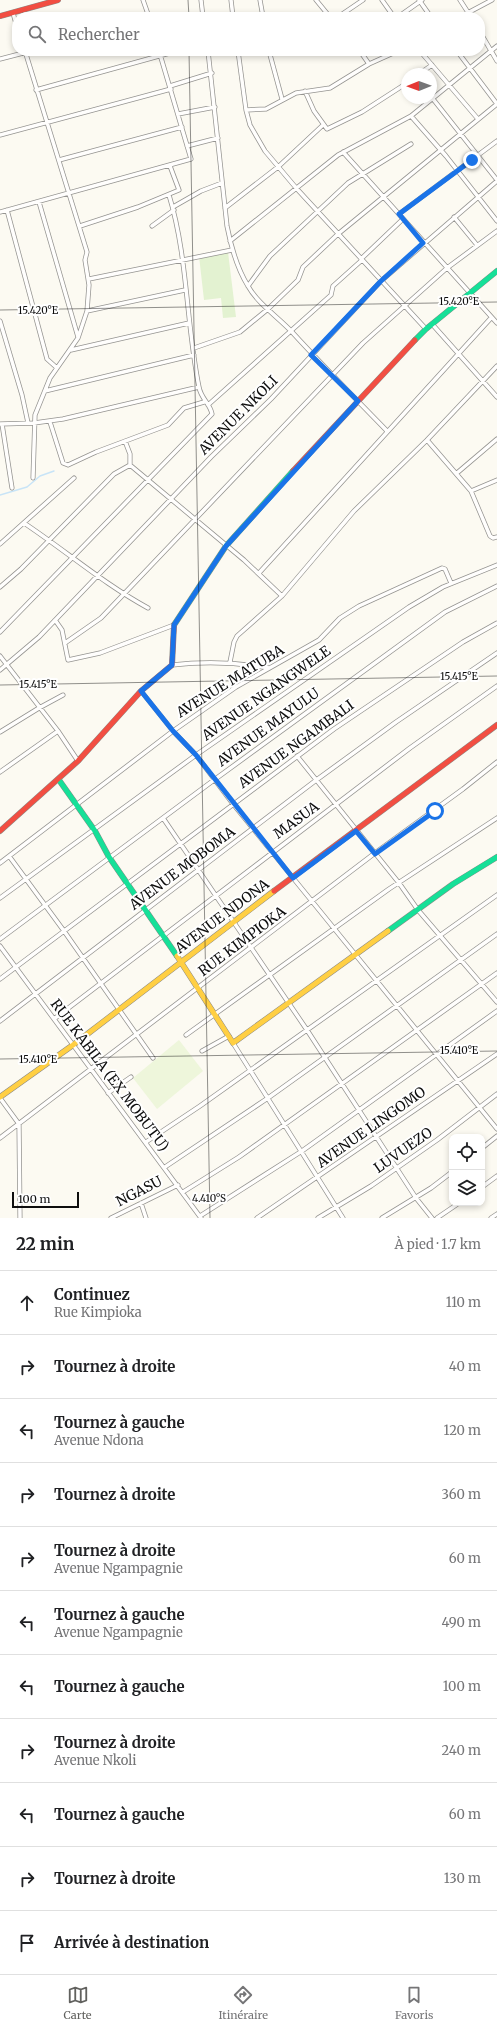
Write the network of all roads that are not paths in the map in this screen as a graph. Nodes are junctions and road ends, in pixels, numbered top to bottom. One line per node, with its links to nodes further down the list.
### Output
1 (58, 0): 12 (street)
2 (143, 0): 13 (street)
3 (201, 0): 14 (street)
4 (231, 0): 15 (street)
5 (260, 0): 16 (street)
6 (316, 0): 17 (street)
7 (363, 0): 18 (street)
8 (382, 0): 19 (street)
9 (420, 0): 20 (street); 21 (street)
10 (460, 0): 22 (street)
11 (492, 0): 23 (street)
12 (16, 12)
13 (147, 12)
14 (202, 12)
15 (232, 12)
16 (262, 12)
17 (326, 12)
18 (345, 12)
19 (390, 12)
20 (404, 12)
21 (428, 12)
22 (467, 12)
23 (470, 12)
24 (12, 13): 25 (street)
25 (0, 16)
26 (485, 40): 28 (street)
27 (497, 46): 28 (street)
28 (491, 50): 29 (street); 42 (street)
29 (485, 55)
30 (12, 56): 41 (street)
31 (26, 56): 51 (street)
32 (161, 56): 50 (street); 51 (street)
33 (209, 56): 47 (street)
34 (239, 56): 59 (street)
35 (270, 56): 54 (street)
36 (363, 56): 43 (street)
37 (387, 56): 43 (street)
38 (425, 56): 44 (street)
39 (461, 56): 46 (street)
40 (484, 56): 46 (street)
41 (0, 59)
42 (497, 62)
43 (369, 64): 52 (street)
44 (432, 64): 45 (street); 48 (street)
45 (427, 68)
46 (470, 68): 48 (street); 57 (street)
47 (212, 73): 50 (street); 58 (street)
48 (450, 85): 53 (street); 62 (street)
49 (401, 87): 64 (street)
50 (170, 88): 60 (street); 63 (street)
51 (36, 90): 63 (street)
52 (305, 91): 54 (street); 64 (street)
53 (437, 96)
54 (282, 99): 59 (street)
55 (427, 104): 61 (street)
56 (437, 104): 66 (street)
57 (497, 104): 62 (street)
58 (215, 107): 60 (street); 68 (street)
59 (246, 110): 77 (street)
60 (178, 114): 65 (street)
61 (411, 116): 72 (street); 73 (street)
62 (478, 119): 66 (street)
63 (47, 122): 67 (street); 75 (street)
64 (323, 125): 77 (street)
65 (182, 127): 71 (street); 75 (street)
66 (460, 134): 72 (street); 74 (street)
67 (0, 135)
68 (218, 138): 71 (street); 81 (street)
69 (497, 141): 74 (street)
70 (411, 144): 79 (street)
71 (187, 146): 76 (street)
72 (440, 150): 78 (street); 85 (street)
73 (343, 152): 79 (street); 82 (street)
74 (478, 156): 78 (street); 80 (street)
75 (58, 160): 83 (street)
76 (170, 166): 83 (street); 84 (street)
77 (278, 167): 82 (street); 89 (street)
78 (457, 170): 86 (street); 93 (street)
79 (361, 174): 85 (street); 91 (street)
80 (497, 180): 86 (street, AVENUE NKOLI)
81 (222, 183): 88 (street); 89 (street)
82 (297, 189): 91 (street); 101 (street)
83 (69, 194): 87 (street); 97 (street)
84 (169, 195): 88 (street); 97 (street)
85 (382, 197): 93 (street); 100 (street)
86 (478, 197): 94 (street, AVENUE NKOLI); 96 (street)
87 (39, 202): 90 (street); 124 (street)
88 (174, 208): 98 (street); 106 (street)
89 (225, 208): 101 (street)
90 (7, 210): 92 (street); 131 (street)
91 (317, 211): 100 (street); 111 (street)
92 (0, 212)
93 (399, 214): 95 (street)
94 (454, 216): 102 (street, AVENUE NKOLI); 103 (street)
95 (403, 220): 102 (street); 105 (street)
96 (497, 221)
97 (80, 226): 109 (street)
98 (152, 226)
99 (497, 231): 103 (street)
100 (338, 234): 105 (street); 115 (street)
101 (230, 241): 104 (street)
102 (423, 243): 107 (street); 110 (street, AVENUE NKOLI)
103 (477, 244): 107 (street)
104 (232, 250): 106 (street); 111 (street)
105 (361, 259): 110 (street); 123 (street)
106 (182, 260): 109 (street); 112 (street)
107 (447, 268): 113 (street); 114 (street)
108 (497, 271): 113 (street)
109 (89, 279): 116 (street)
110 (381, 281): 114 (street); 129 (street, AVENUE NKOLI)
111 (248, 286): 115 (street)
112 (185, 290): 116 (street); 119 (street)
113 (469, 293): 117 (street); 121 (street)
114 (404, 306): 122 (street); 132 (street)
115 (268, 309): 123 (street); 125 (street)
116 (87, 311): 124 (street)
117 (491, 318): 120 (street); 127 (street)
118 (0, 322): 141 (street)
119 (189, 323): 125 (street); 126 (street)
120 (497, 323)
121 (432, 324): 122 (street); 127 (street)
122 (426, 329): 137 (street)
123 (291, 332): 129 (street); 139 (street)
124 (78, 338): 126 (street)
125 (194, 348): 128 (street)
126 (72, 350): 131 (street)
127 (458, 354): 133 (street); 144 (street)
128 (194, 355): 134 (street); 135 (street)
129 (311, 355): 132 (street); 156 (street, AVENUE NKOLI)
130 (497, 366): 133 (street)
131 (57, 368): 135 (street)
132 (333, 376): 137 (street); 157 (street)
133 (483, 382): 136 (street); 146 (street)
134 (199, 387): 138 (street); 140 (street)
135 (45, 391): 142 (street)
136 (497, 397)
137 (358, 401): 144 (street); 162 (street)
138 (204, 402): 139 (street); 147 (street)
139 (208, 405): 152 (street)
140 (50, 422): 142 (street); 147 (street)
141 (28, 423): 142 (street); 143 (street)
142 (34, 423): 150 (street)
143 (1, 424): 154 (street)
144 (387, 431): 165 (street)
145 (497, 439): 149 (street)
146 (427, 440): 149 (street); 171 (street)
147 (125, 441): 148 (street)
148 (130, 465): 152 (street); 160 (street)
149 (456, 473): 155 (street)
150 (33, 478)
151 (74, 478): 158 (street)
152 (146, 480): 156 (street); 163 (street)
153 (497, 480): 155 (street)
154 (12, 488)
155 (471, 492): 159 (street)
156 (171, 499): 157 (street); 166 (street, AVENUE NKOLI)
157 (194, 520): 162 (street); 170 (street)
158 (24, 523): 160 (street); 161 (street)
159 (497, 537)
160 (50, 540): 163 (street); 169 (street)
161 (0, 544)
162 (226, 546): 165 (street); 175 (street)
163 (73, 556): 166 (street); 176 (street)
164 (497, 565): 167 (street, AVENUE NGANGWELE)
165 (259, 573): 171 (street)
166 (97, 576): 170 (street); 173 (street, AVENUE NKOLI)
167 (451, 583): 183 (street, AVENUE MATUBA); 193 (street, AVENUE NGANGWELE)
168 (497, 586): 199 (street, AVENUE MAYULU)
169 (0, 588)
170 (123, 594): 172 (street); 177 (street)
171 (282, 596): 180 (street)
172 (148, 608)
173 (55, 620): 177 (street); 181 (street, AVENUE NKOLI)
174 (497, 623): 194 (street, AVENUE NGAMBALI)
175 (174, 625): 177 (street); 182 (street)
176 (0, 632)
177 (65, 643)
178 (497, 653): 200 (street, AVENUE MOBOMA)
179 (0, 656): 181 (street)
180 (230, 662): 182 (street); 183 (street)
181 (6, 665): 184 (street, AVENUE NKOLI); 188 (street)
182 (172, 665): 186 (street)
183 (269, 668): 190 (street, AVENUE MATUBA)
184 (0, 670)
185 (497, 686): 203 (street, MASUA)
186 (141, 691): 190 (street); 195 (street)
187 (63, 695): 188 (street)
188 (39, 708): 191 (street); 192 (street)
189 (497, 725): 209 (street, AVENUE NDONA)
190 (173, 731): 193 (street); 201 (street, AVENUE MATUBA)
191 (0, 732)
192 (58, 732): 195 (street); 197 (street)
193 (196, 755): 199 (street); 208 (street, AVENUE NGANGWELE)
194 (297, 756): 200 (street); 202 (street, AVENUE NGAMBALI)
195 (78, 761): 198 (street)
196 (497, 762): 212 (street, RUE KIMPIOKA)
197 (0, 772)
198 (59, 780): 201 (street); 207 (street)
199 (214, 780): 202 (street); 204 (street, AVENUE MAYULU)
200 (315, 780): 203 (street); 206 (street, AVENUE MOBOMA)
201 (77, 804): 208 (street); 213 (street, AVENUE MATUBA)
202 (233, 804): 206 (street); 210 (street, AVENUE NGAMBALI)
203 (335, 805): 209 (street); 211 (street, MASUA)
204 (163, 818): 210 (street); 214 (street, AVENUE MAYULU)
205 (497, 818): 221 (street)
206 (253, 828): 211 (street); 217 (street, AVENUE MOBOMA)
207 (0, 831)
208 (95, 831): 214 (street); 218 (street, AVENUE NGANGWELE)
209 (356, 831): 212 (street); 219 (street, AVENUE NDONA)
210 (180, 844): 217 (street); 220 (street, AVENUE NGAMBALI)
211 (272, 852): 219 (street); 223 (street, MASUA)
212 (375, 854): 221 (street); 225 (street, RUE KIMPIOKA)
213 (9, 856): 216 (street, AVENUE MATUBA); 218 (street)
214 (110, 857): 220 (street); 226 (street, AVENUE MAYULU)
215 (497, 857): 228 (street)
216 (0, 863)
217 (197, 870): 223 (street); 227 (street, AVENUE MOBOMA)
218 (25, 878): 224 (street, AVENUE NGANGWELE); 226 (street)
219 (293, 878): 225 (street); 229 (street, AVENUE NDONA)
220 (127, 883): 227 (street); 231 (street, AVENUE NGAMBALI)
221 (399, 883): 228 (street); 230 (street)
222 (497, 895): 234 (street)
223 (215, 896): 229 (street); 232 (street, MASUA)
224 (0, 898)
225 (313, 901): 230 (street); 237 (street, RUE KIMPIOKA)
226 (45, 905): 231 (street); 235 (street, AVENUE MAYULU)
227 (144, 910): 232 (street); 239 (street, AVENUE MOBOMA)
228 (418, 910): 234 (street); 238 (street)
229 (233, 922): 237 (street); 241 (street, AVENUE NDONA)
230 (335, 929): 238 (street); 244 (street)
231 (64, 931): 239 (street); 242 (street, AVENUE NGAMBALI)
232 (162, 934): 241 (street); 247 (street, MASUA)
233 (497, 934): 240 (street)
234 (440, 935): 240 (street); 246 (street)
235 (0, 939)
236 (0, 946): 242 (street, RUE KABILA (EX MOBUTU))
237 (252, 948): 244 (street); 249 (street, RUE KIMPIOKA)
238 (356, 954): 246 (street); 252 (street)
239 (82, 957): 247 (street); 250 (street, AVENUE MOBOMA)
240 (461, 959): 248 (street); 253 (street)
241 (181, 962): 249 (street); 254 (street, AVENUE NDONA)
242 (15, 967): 245 (street, AVENUE NGAMBALI); 250 (street, RUE KABILA (EX MOBUTU))
243 (497, 973): 248 (street)
244 (270, 975): 252 (street); 256 (street)
245 (0, 979)
246 (377, 980): 253 (street); 259 (street)
247 (100, 983): 254 (street); 257 (street, MASUA)
248 (481, 984): 251 (street); 260 (street)
249 (198, 988): 256 (street); 261 (street, RUE KIMPIOKA)
250 (35, 994): 257 (street, RUE KABILA (EX MOBUTU)); 258 (street, AVENUE MOBOMA)
251 (497, 1002)
252 (288, 1003): 259 (street); 264 (street)
253 (398, 1006): 260 (street); 270 (street)
254 (119, 1008): 261 (street); 265 (street, AVENUE NDONA)
255 (497, 1011): 267 (street)
256 (215, 1015): 262 (street); 263 (street)
257 (54, 1019): 265 (street, RUE KABILA (EX MOBUTU))
258 (0, 1021)
259 (307, 1030): 270 (street); 272 (street)
260 (418, 1031): 267 (street); 275 (street)
261 (138, 1034): 269 (street); 271 (street, RUE KIMPIOKA)
262 (186, 1034)
263 (228, 1036): 264 (street); 266 (street)
264 (233, 1043): 272 (street)
265 (73, 1045): 271 (street, RUE KABILA (EX MOBUTU)); 278 (street, AVENUE NDONA)
266 (202, 1051)
267 (437, 1053): 274 (street); 281 (street)
268 (497, 1054): 274 (street, AVENUE LINGOMO)
269 (153, 1058)
270 (325, 1058): 275 (street); 279 (street)
271 (91, 1068): 276 (street, RUE KABILA (EX MOBUTU)); 282 (street, RUE KIMPIOKA)
272 (250, 1070): 279 (street); 288 (street)
273 (131, 1077): 276 (street)
274 (458, 1080): 280 (street); 286 (street, AVENUE LINGOMO)
275 (343, 1084): 281 (street); 283 (street)
276 (108, 1093): 288 (street, RUE KABILA (EX MOBUTU))
277 (497, 1094): 280 (street, LUVUEZO)
278 (0, 1097): 282 (street)
279 (268, 1098): 283 (street); 291 (street)
280 (479, 1108): 284 (street); 292 (street, LUVUEZO)
281 (360, 1110): 286 (street); 290 (street)
282 (19, 1124): 287 (street, RUE KIMPIOKA); 305 (street)
283 (285, 1124): 290 (street); 298 (street)
284 (497, 1129)
285 (497, 1136): 289 (street)
286 (377, 1137): 292 (street); 295 (street, AVENUE LINGOMO)
287 (0, 1138)
288 (146, 1142): 291 (street, RUE KABILA (EX MOBUTU))
289 (485, 1146)
290 (302, 1151): 295 (street); 304 (street)
291 (165, 1167): 296 (street, RUE KABILA (EX MOBUTU))
292 (397, 1168): 299 (street); 302 (street, LUVUEZO)
293 (449, 1174): 299 (street)
294 (497, 1176): 297 (street)
295 (317, 1178): 302 (street); 308 (street, AVENUE LINGOMO)
296 (178, 1184): 298 (street, RUE KABILA (EX MOBUTU)); 300 (street, NGASU)
297 (485, 1185)
298 (183, 1192): 304 (street, RUE KABILA (EX MOBUTU))
299 (416, 1198): 311 (street); 312 (street)
300 (141, 1203): 306 (street, NGASU); 307 (street)
301 (454, 1206): 313 (street)
302 (336, 1207): 309 (street, LUVUEZO); 310 (street)
303 (497, 1214): 314 (street)
304 (200, 1217)
305 (20, 1218)
306 (111, 1218)
307 (146, 1218)
308 (257, 1218)
309 (318, 1218)
310 (343, 1218)
311 (382, 1218)
312 (432, 1218)
313 (437, 1218)
314 (491, 1218)

